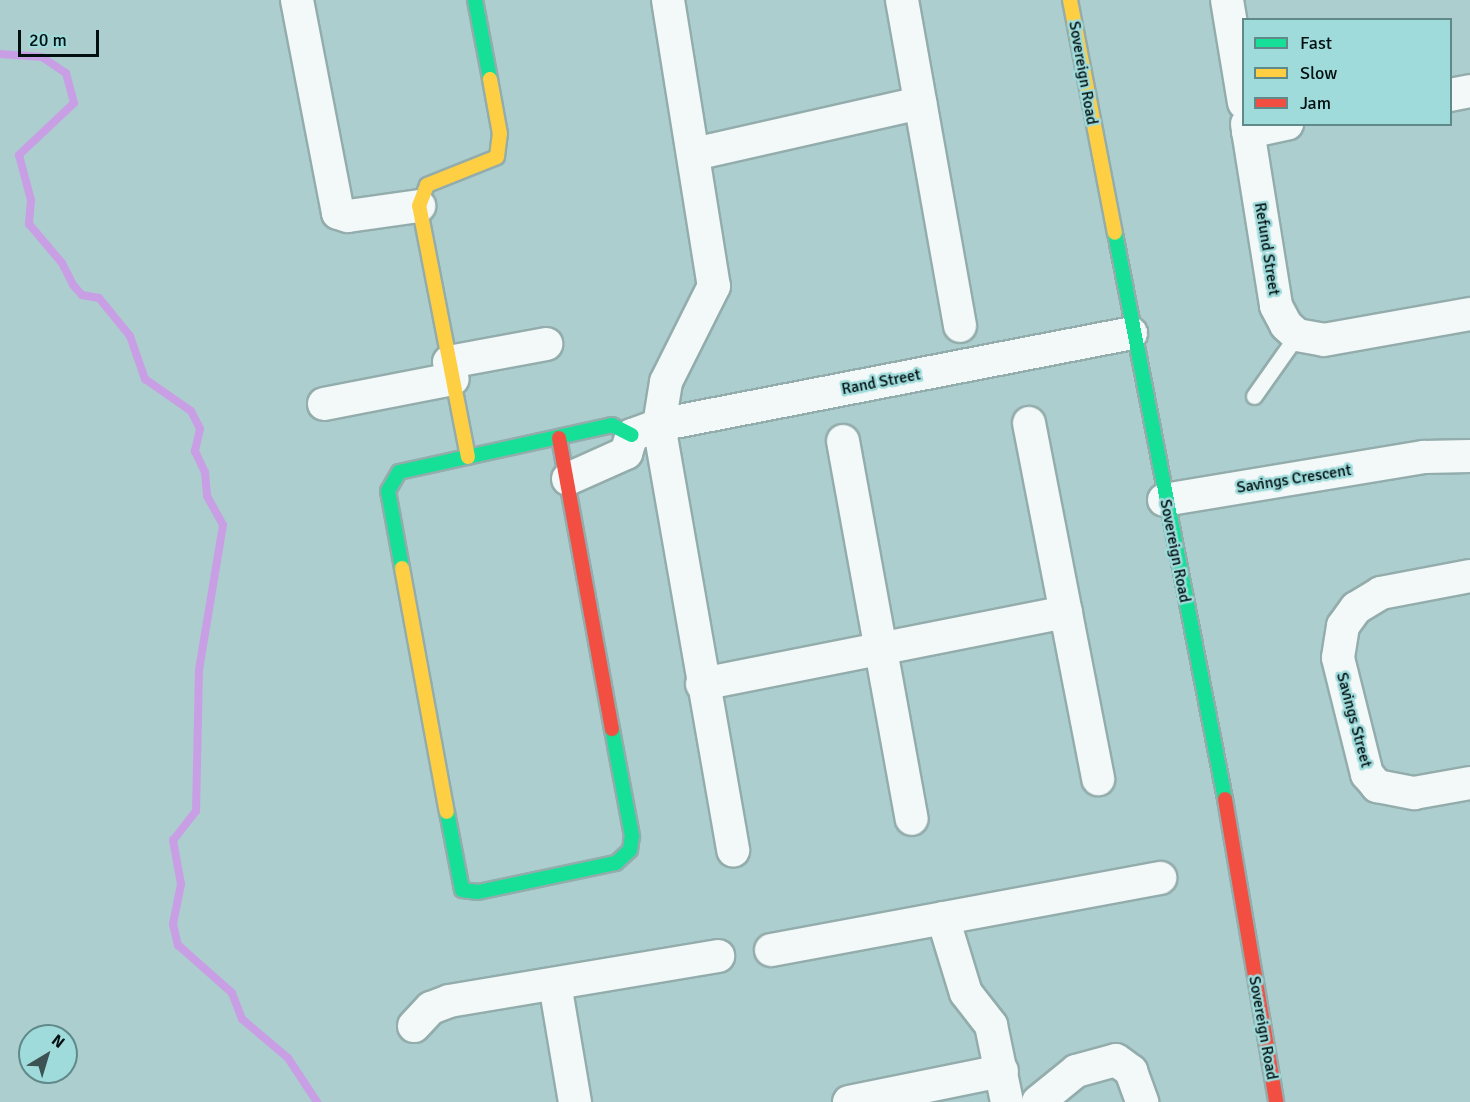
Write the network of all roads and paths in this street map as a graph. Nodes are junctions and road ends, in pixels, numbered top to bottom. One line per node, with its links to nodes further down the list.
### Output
1 (297, 0): 13 (street)
2 (475, 0): 13 (street)
3 (668, 0): 12 (street)
4 (902, 0): 10 (street)
5 (1070, 0): 16 (street, Sovereign Road)
6 (1227, 0): 8 (street, Refund Street)
7 (1470, 91): 9 (street)
8 (1242, 95)
9 (1452, 95)
10 (920, 103): 12 (street); 15 (street)
11 (1247, 126): 17 (street, Refund Street)
12 (694, 154): 23 (street)
13 (419, 206): 19 (street)
14 (1470, 314): 17 (street)
15 (960, 327)
16 (1131, 333): 23 (street, Rand Street); 31 (street, Sovereign Road)
17 (1297, 335): 20 (lane)
18 (546, 344): 19 (street)
19 (451, 370): 21 (street); 28 (street)
20 (1254, 396)
21 (324, 404)
22 (1029, 423): 33 (street)
23 (645, 430): 24 (street); 30 (street); 35 (street)
24 (559, 438): 28 (street); 30 (street)
25 (843, 441): 34 (street)
26 (1470, 441): 29 (street, Savings Crescent)
27 (1470, 456): 29 (street, Savings Crescent)
28 (468, 457): 30 (street)
29 (1424, 457): 31 (street, Savings Crescent)
30 (568, 479)
31 (1164, 500): 53 (street, Sovereign Road)
32 (1470, 576): 37 (street, Savings Street)
33 (1066, 612): 34 (street); 36 (street)
34 (881, 648): 35 (street); 38 (street)
35 (702, 684): 39 (street)
36 (1098, 779)
37 (1470, 783)
38 (912, 819)
39 (733, 851)
40 (1160, 878): 41 (street)
41 (943, 918): 42 (street); 46 (street)
42 (771, 950)
43 (718, 957): 44 (street)
44 (555, 984): 45 (street); 48 (street)
45 (414, 1026)
46 (1002, 1071): 47 (street); 50 (street)
47 (898, 1098): 49 (street)
48 (574, 1102)
49 (849, 1102)
50 (1007, 1102)
51 (1038, 1102): 52 (street)
52 (1142, 1102)
53 (1276, 1102)

